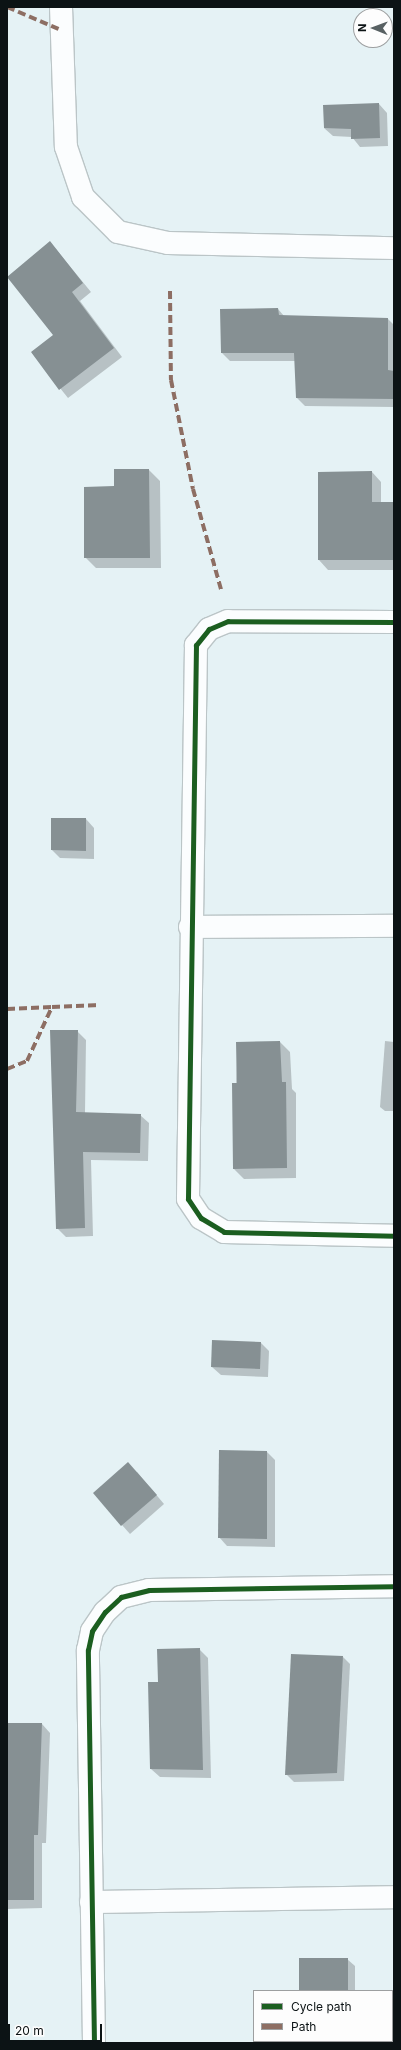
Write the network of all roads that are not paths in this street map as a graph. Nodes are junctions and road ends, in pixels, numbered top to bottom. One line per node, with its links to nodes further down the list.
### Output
1 (61, 7): 2 (street)
2 (394, 248)
3 (394, 622): 5 (street)
4 (394, 926): 5 (street)
5 (190, 927): 6 (street)
6 (394, 1236)
7 (394, 1586): 9 (street)
8 (394, 1897): 9 (street)
9 (91, 1902): 10 (street)
10 (94, 2043)

